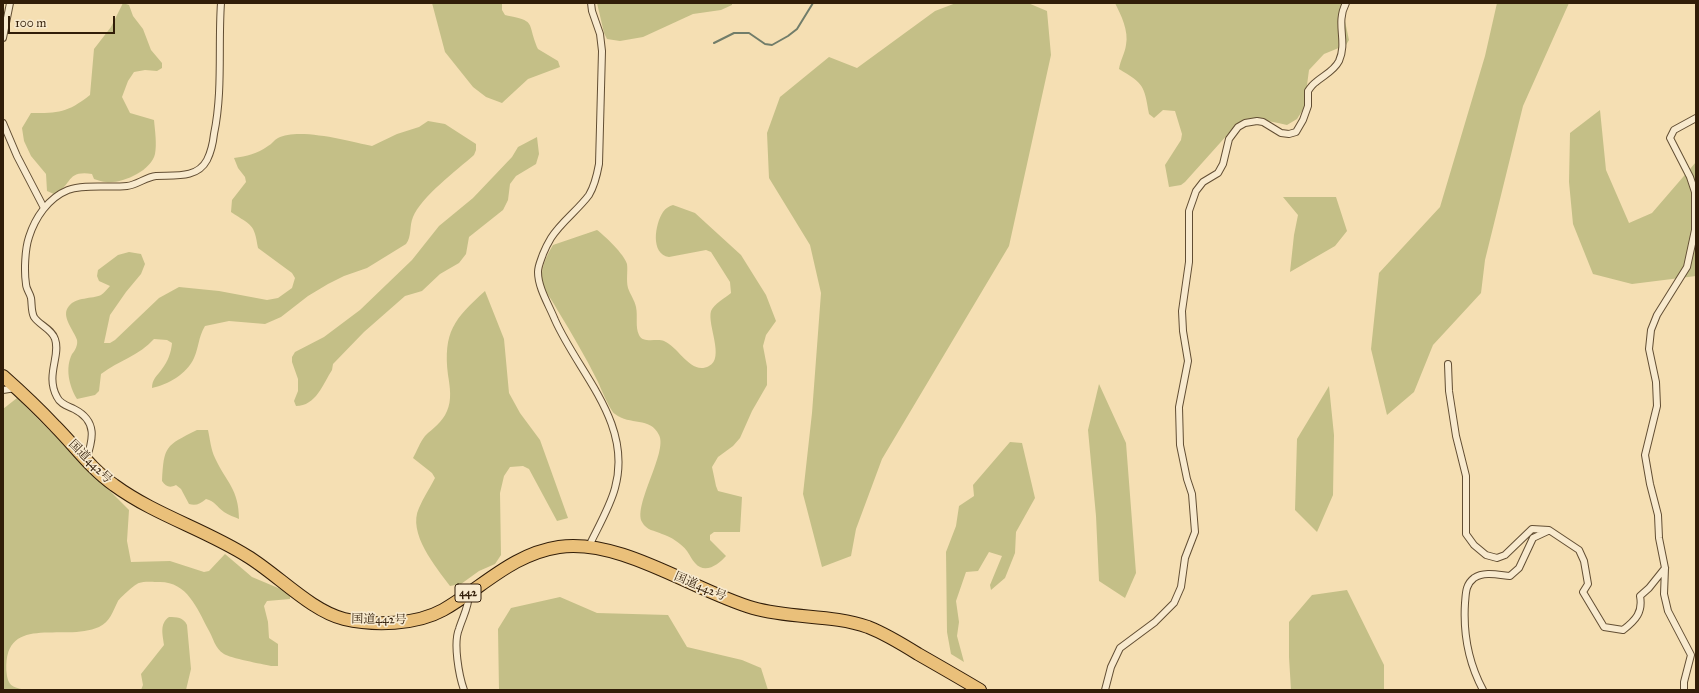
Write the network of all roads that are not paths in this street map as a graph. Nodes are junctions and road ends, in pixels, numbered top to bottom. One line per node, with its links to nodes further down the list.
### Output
1 (10, 3): 5 (street)
2 (221, 3): 8 (street)
3 (591, 3): 15 (street)
4 (1346, 3): 20 (street)
5 (3, 38)
6 (1696, 118): 16 (street)
7 (3, 122): 8 (street)
8 (44, 208): 13 (street)
9 (1448, 364): 14 (street)
10 (3, 376): 11 (highway, 国道442号 / 442)
11 (16, 388): 12 (street); 13 (highway, 国道442号 / 442)
12 (3, 390)
13 (86, 460): 17 (highway, 国道442号 / 442)
14 (1550, 530): 16 (street); 21 (street)
15 (590, 546): 17 (highway, 国道442号 / 442); 19 (highway, 国道442号 / 442)
16 (1665, 568): 22 (street)
17 (470, 592): 18 (street)
18 (464, 690)
19 (980, 690)
20 (1105, 690)
21 (1483, 690)
22 (1684, 690)

